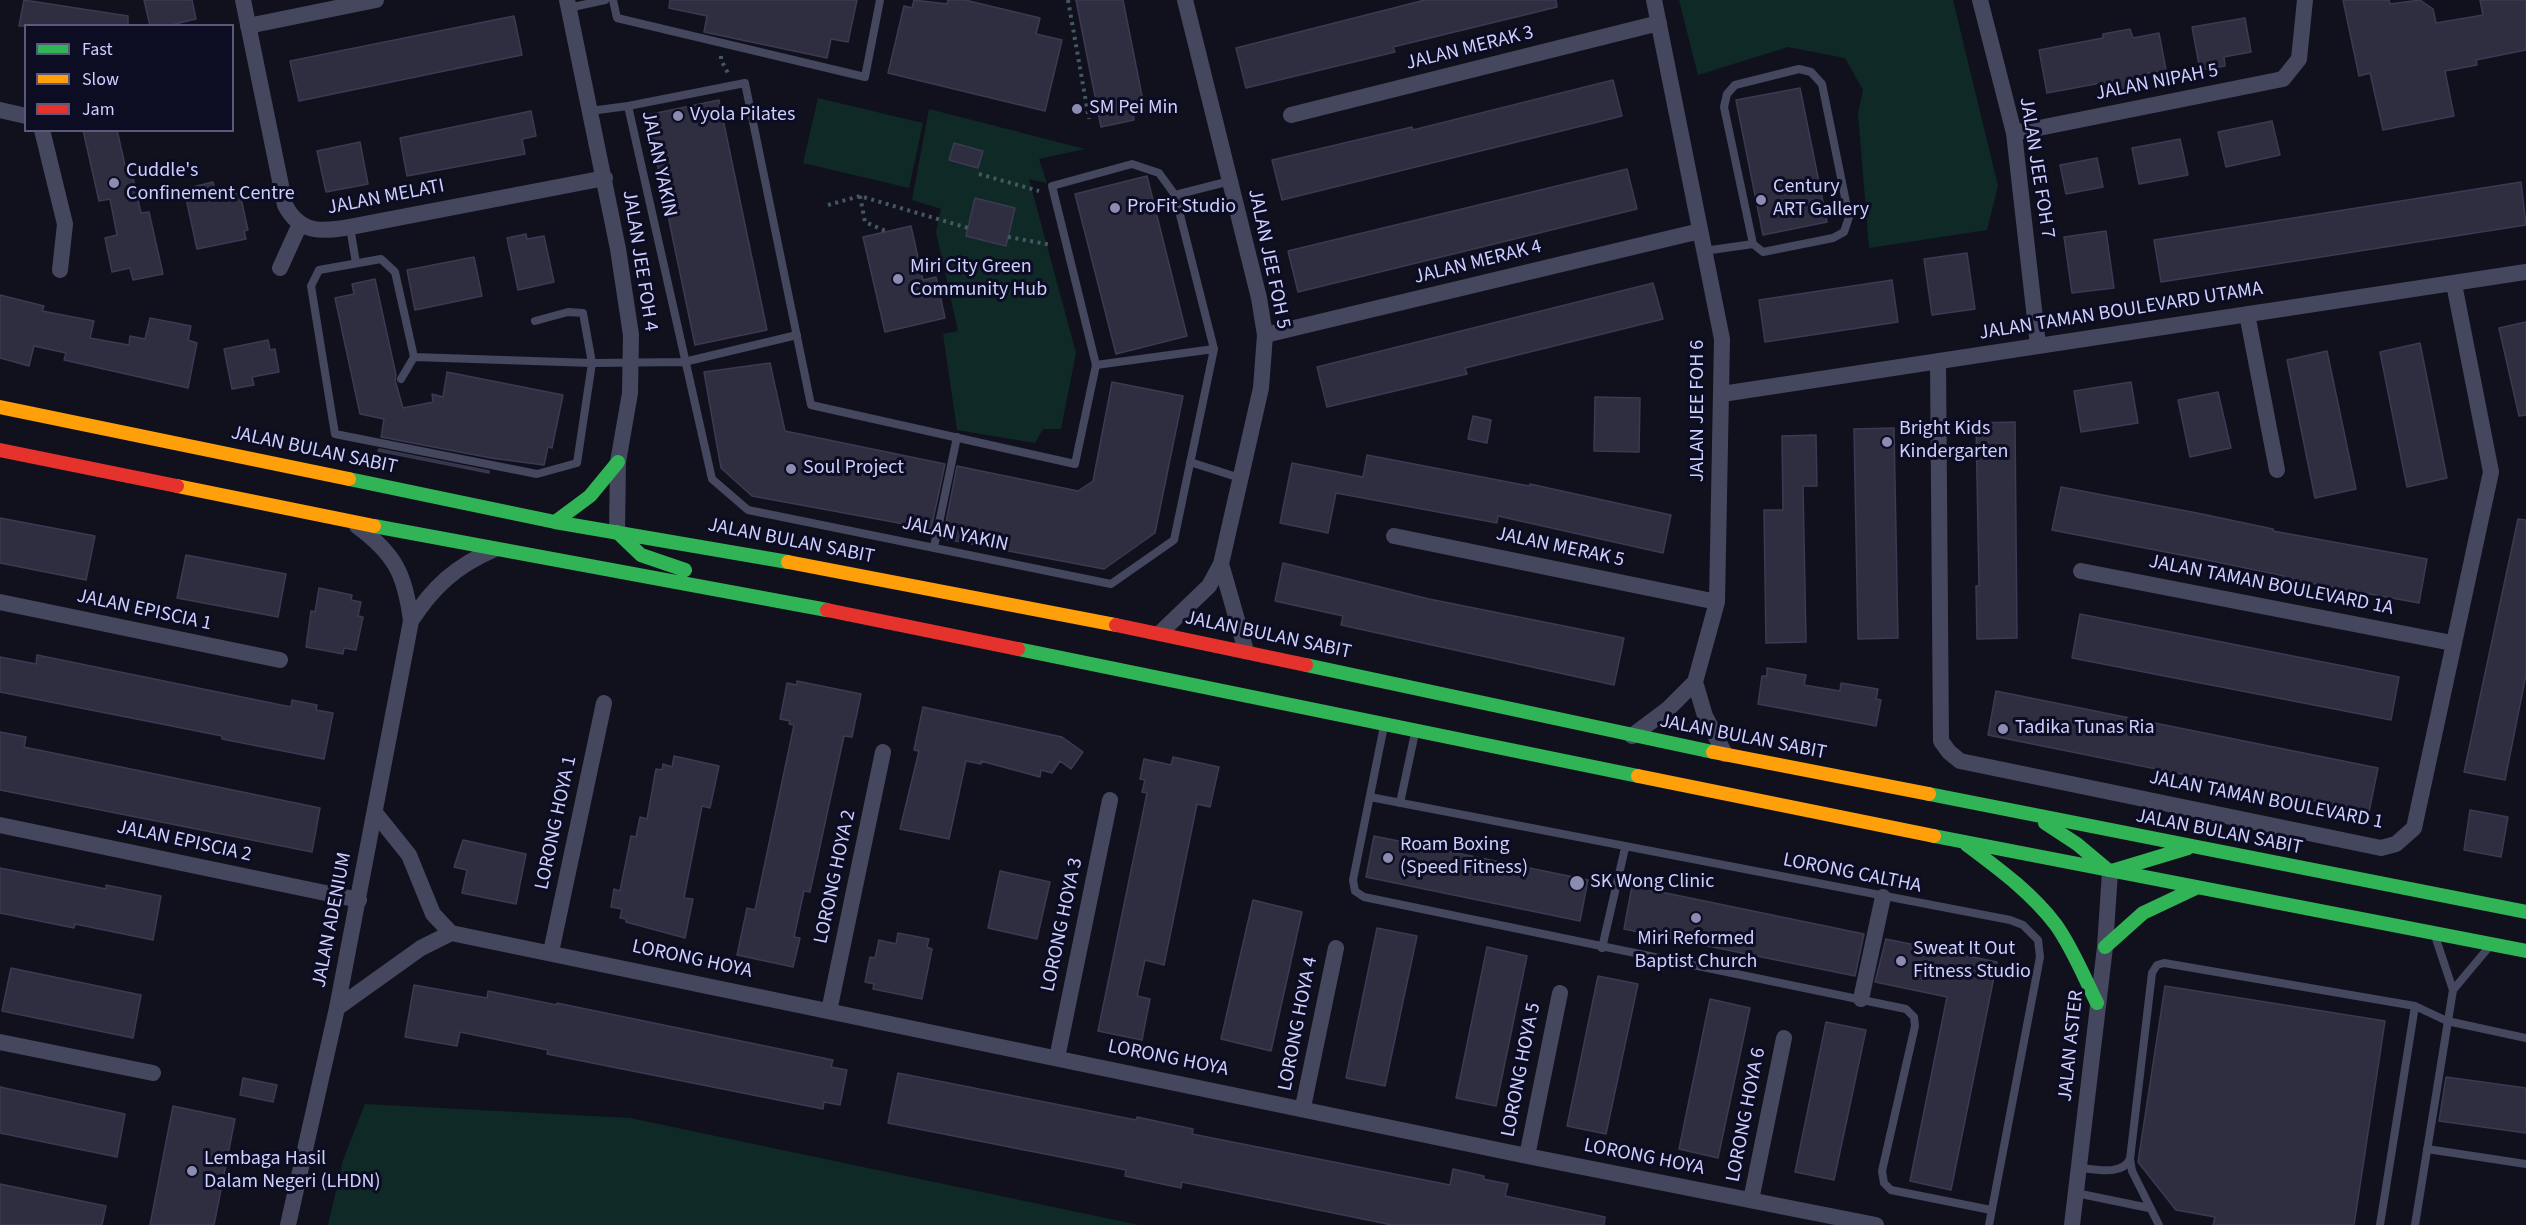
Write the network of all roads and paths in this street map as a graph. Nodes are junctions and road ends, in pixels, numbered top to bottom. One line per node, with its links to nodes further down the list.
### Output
1 (243, 0): 13 (street)
2 (376, 0): 13 (street)
3 (605, 0): 11 (lane)
4 (613, 0): 14 (lane)
5 (880, 0): 14 (lane)
6 (1068, 0): 21 (path)
7 (1185, 0): 26 (street, JALAN JEE FOH 5)
8 (1654, 0): 12 (street, JALAN JEE FOH 6)
9 (1980, 0): 23 (street, JALAN JEE FOH 7)
10 (2305, 0): 23 (street, JALAN NIPAH 5)
11 (568, 4): 18 (street, JALAN JEE FOH 4)
12 (1659, 23): 19 (street, JALAN MERAK 3); 34 (street, JALAN JEE FOH 6)
13 (248, 26): 31 (street)
14 (724, 43): 15 (path)
15 (740, 84): 16 (lane, JALAN YAKIN); 47 (lane)
16 (628, 105): 18 (lane); 53 (lane, JALAN YAKIN)
17 (0, 110): 20 (street)
18 (591, 111): 25 (street, JALAN JEE FOH 4)
19 (1291, 115)
20 (24, 116)
21 (1089, 119)
22 (42, 132): 42 (street)
23 (2014, 134): 49 (street, JALAN JEE FOH 7)
24 (979, 174): 27 (path)
25 (605, 178): 32 (street, JALAN MELATI); 55 (street, JALAN JEE FOH 4)
26 (1230, 181): 28 (lane); 48 (street, JALAN JEE FOH 5)
27 (1054, 195): 28 (lane, JALAN YAKIN); 38 (lane)
28 (1175, 195): 50 (lane, JALAN YAKIN)
29 (860, 196): 30 (path); 33 (path); 35 (path)
30 (828, 206)
31 (300, 224): 32 (street, JALAN MELATI); 41 (street)
32 (350, 227): 40 (lane)
33 (968, 228)
34 (1700, 231): 39 (street, JALAN JEE FOH 6); 48 (street, JALAN MERAK 4)
35 (888, 232)
36 (1008, 237): 38 (path)
37 (1753, 244): 37 (lane); 39 (lane)
38 (1068, 248): 56 (lane)
39 (1704, 251): 58 (street, JALAN JEE FOH 6)
40 (356, 263): 51 (lane); 54 (lane)
41 (280, 268)
42 (60, 270)
43 (2526, 272): 44 (street, JALAN TAMAN BOULEVARD UTAMA)
44 (2454, 284): 45 (street, JALAN TAMAN BOULEVARD UTAMA); 79 (street, JALAN TAMAN BOULEVARD 1)
45 (2247, 314): 49 (street, JALAN TAMAN BOULEVARD UTAMA); 64 (street)
46 (535, 321): 54 (lane)
47 (797, 335): 53 (lane); 60 (lane)
48 (1265, 335): 65 (street, JALAN JEE FOH 5)
49 (2038, 345): 52 (street, JALAN TAMAN BOULEVARD UTAMA)
50 (1214, 349): 56 (lane); 63 (lane, JALAN YAKIN)
51 (414, 357): 54 (lane); 57 (lane)
52 (1938, 361): 58 (street, JALAN TAMAN BOULEVARD UTAMA); 79 (street, JALAN TAMAN BOULEVARD 1)
53 (684, 362): 55 (lane); 70 (lane, JALAN YAKIN)
54 (592, 363): 55 (lane)
55 (632, 363): 62 (street, JALAN JEE FOH 4)
56 (1096, 365): 60 (lane)
57 (401, 379)
58 (1722, 394): 76 (street, JALAN JEE FOH 6)
59 (0, 407): 67 (main road, JALAN BULAN SABIT)
60 (957, 437): 70 (lane)
61 (0, 450): 66 (main road)
62 (618, 462): 67 (main road); 68 (street, JALAN JEE FOH 4)
63 (1190, 462): 65 (lane); 70 (lane, JALAN YAKIN)
64 (2277, 470)
65 (1240, 478): 72 (street, JALAN JEE FOH 5)
66 (347, 518): 71 (main road); 77 (street, JALAN ADENIUM)
67 (555, 522): 68 (main road, JALAN BULAN SABIT)
68 (618, 532): 74 (main road); 78 (main road, JALAN BULAN SABIT)
69 (1394, 536): 76 (street, JALAN MERAK 5)
70 (934, 547)
71 (493, 550): 74 (main road); 77 (street, JALAN ADENIUM)
72 (1221, 564): 78 (street, JALAN JEE FOH 5); 80 (street, JALAN JEE FOH 5)
73 (2081, 571): 79 (street, JALAN TAMAN BOULEVARD 1A)
74 (727, 590): 84 (main road)
75 (0, 602): 81 (street, JALAN EPISCIA 1)
76 (1717, 602): 82 (street, JALAN JEE FOH 6)
77 (411, 621): 92 (street, JALAN ADENIUM)
78 (1160, 633): 80 (main road, JALAN BULAN SABIT)
79 (2452, 643)
80 (1246, 651): 86 (main road, JALAN BULAN SABIT)
81 (280, 660)
82 (1695, 682): 86 (street, JALAN JEE FOH 6); 88 (street)
83 (604, 703): 110 (street, LORONG HOYA 1)
84 (1385, 724): 85 (main road); 89 (lane)
85 (1416, 730): 91 (lane); 95 (main road)
86 (1632, 736): 88 (main road, JALAN BULAN SABIT)
87 (883, 752): 117 (street, LORONG HOYA 2)
88 (1725, 754): 93 (main road, JALAN BULAN SABIT)
89 (1370, 797): 91 (lane, LORONG CALTHA); 108 (lane)
90 (1110, 800): 122 (street, LORONG HOYA 3)
91 (1400, 803): 97 (lane, LORONG CALTHA)
92 (376, 814): 101 (street, JALAN ADENIUM); 103 (street)
93 (2028, 814): 96 (main road, JALAN BULAN SABIT); 98 (main road)
94 (0, 825): 101 (street, JALAN EPISCIA 2)
95 (1960, 840): 98 (main road); 114 (main road)
96 (2190, 847): 98 (main road); 102 (main road, JALAN BULAN SABIT)
97 (1625, 848): 100 (lane, LORONG CALTHA); 108 (lane)
98 (2110, 872): 99 (main road); 106 (street, JALAN ASTER)
99 (2196, 888): 104 (main road); 106 (main road)
100 (1883, 897): 113 (street); 133 (lane, LORONG CALTHA)
101 (359, 900): 116 (street, JALAN ADENIUM)
102 (2526, 912)
103 (451, 933): 110 (street, LORONG HOYA); 116 (street)
104 (2434, 933): 105 (main road); 111 (lane)
105 (2491, 944): 109 (main road); 111 (lane)
106 (2105, 947): 114 (street, JALAN ASTER)
107 (1336, 948): 124 (street, LORONG HOYA 4)
108 (1602, 948): 113 (lane)
109 (2526, 951)
110 (550, 952): 117 (street, LORONG HOYA)
111 (2453, 990): 118 (lane)
112 (1560, 993): 126 (street, LORONG HOYA 5)
113 (1861, 999): 133 (lane)
114 (2097, 1003): 129 (street, JALAN ASTER)
115 (2415, 1006): 118 (lane); 127 (lane); 139 (lane)
116 (337, 1008): 134 (street, JALAN ADENIUM)
117 (830, 1011): 122 (street, LORONG HOYA)
118 (2447, 1021): 120 (lane); 125 (lane)
119 (1784, 1038): 131 (street, LORONG HOYA 6)
120 (2526, 1038)
121 (0, 1042): 123 (street)
122 (1057, 1058): 124 (street, LORONG HOYA)
123 (153, 1073)
124 (1303, 1107): 126 (street, LORONG HOYA)
125 (2427, 1149): 128 (lane); 140 (lane)
126 (1527, 1156): 131 (street, LORONG HOYA)
127 (2130, 1159): 129 (lane); 132 (lane)
128 (2526, 1164)
129 (2080, 1168): 130 (street, JALAN ASTER)
130 (2076, 1193): 132 (lane); 137 (street, JALAN ASTER)
131 (1751, 1200): 135 (street, LORONG HOYA)
132 (2150, 1208): 138 (lane)
133 (1991, 1210): 136 (lane, LORONG CALTHA)
134 (288, 1225)
135 (1876, 1225)
136 (1989, 1225)
137 (2072, 1225)
138 (2159, 1225)
139 (2380, 1225)
140 (2415, 1225)

